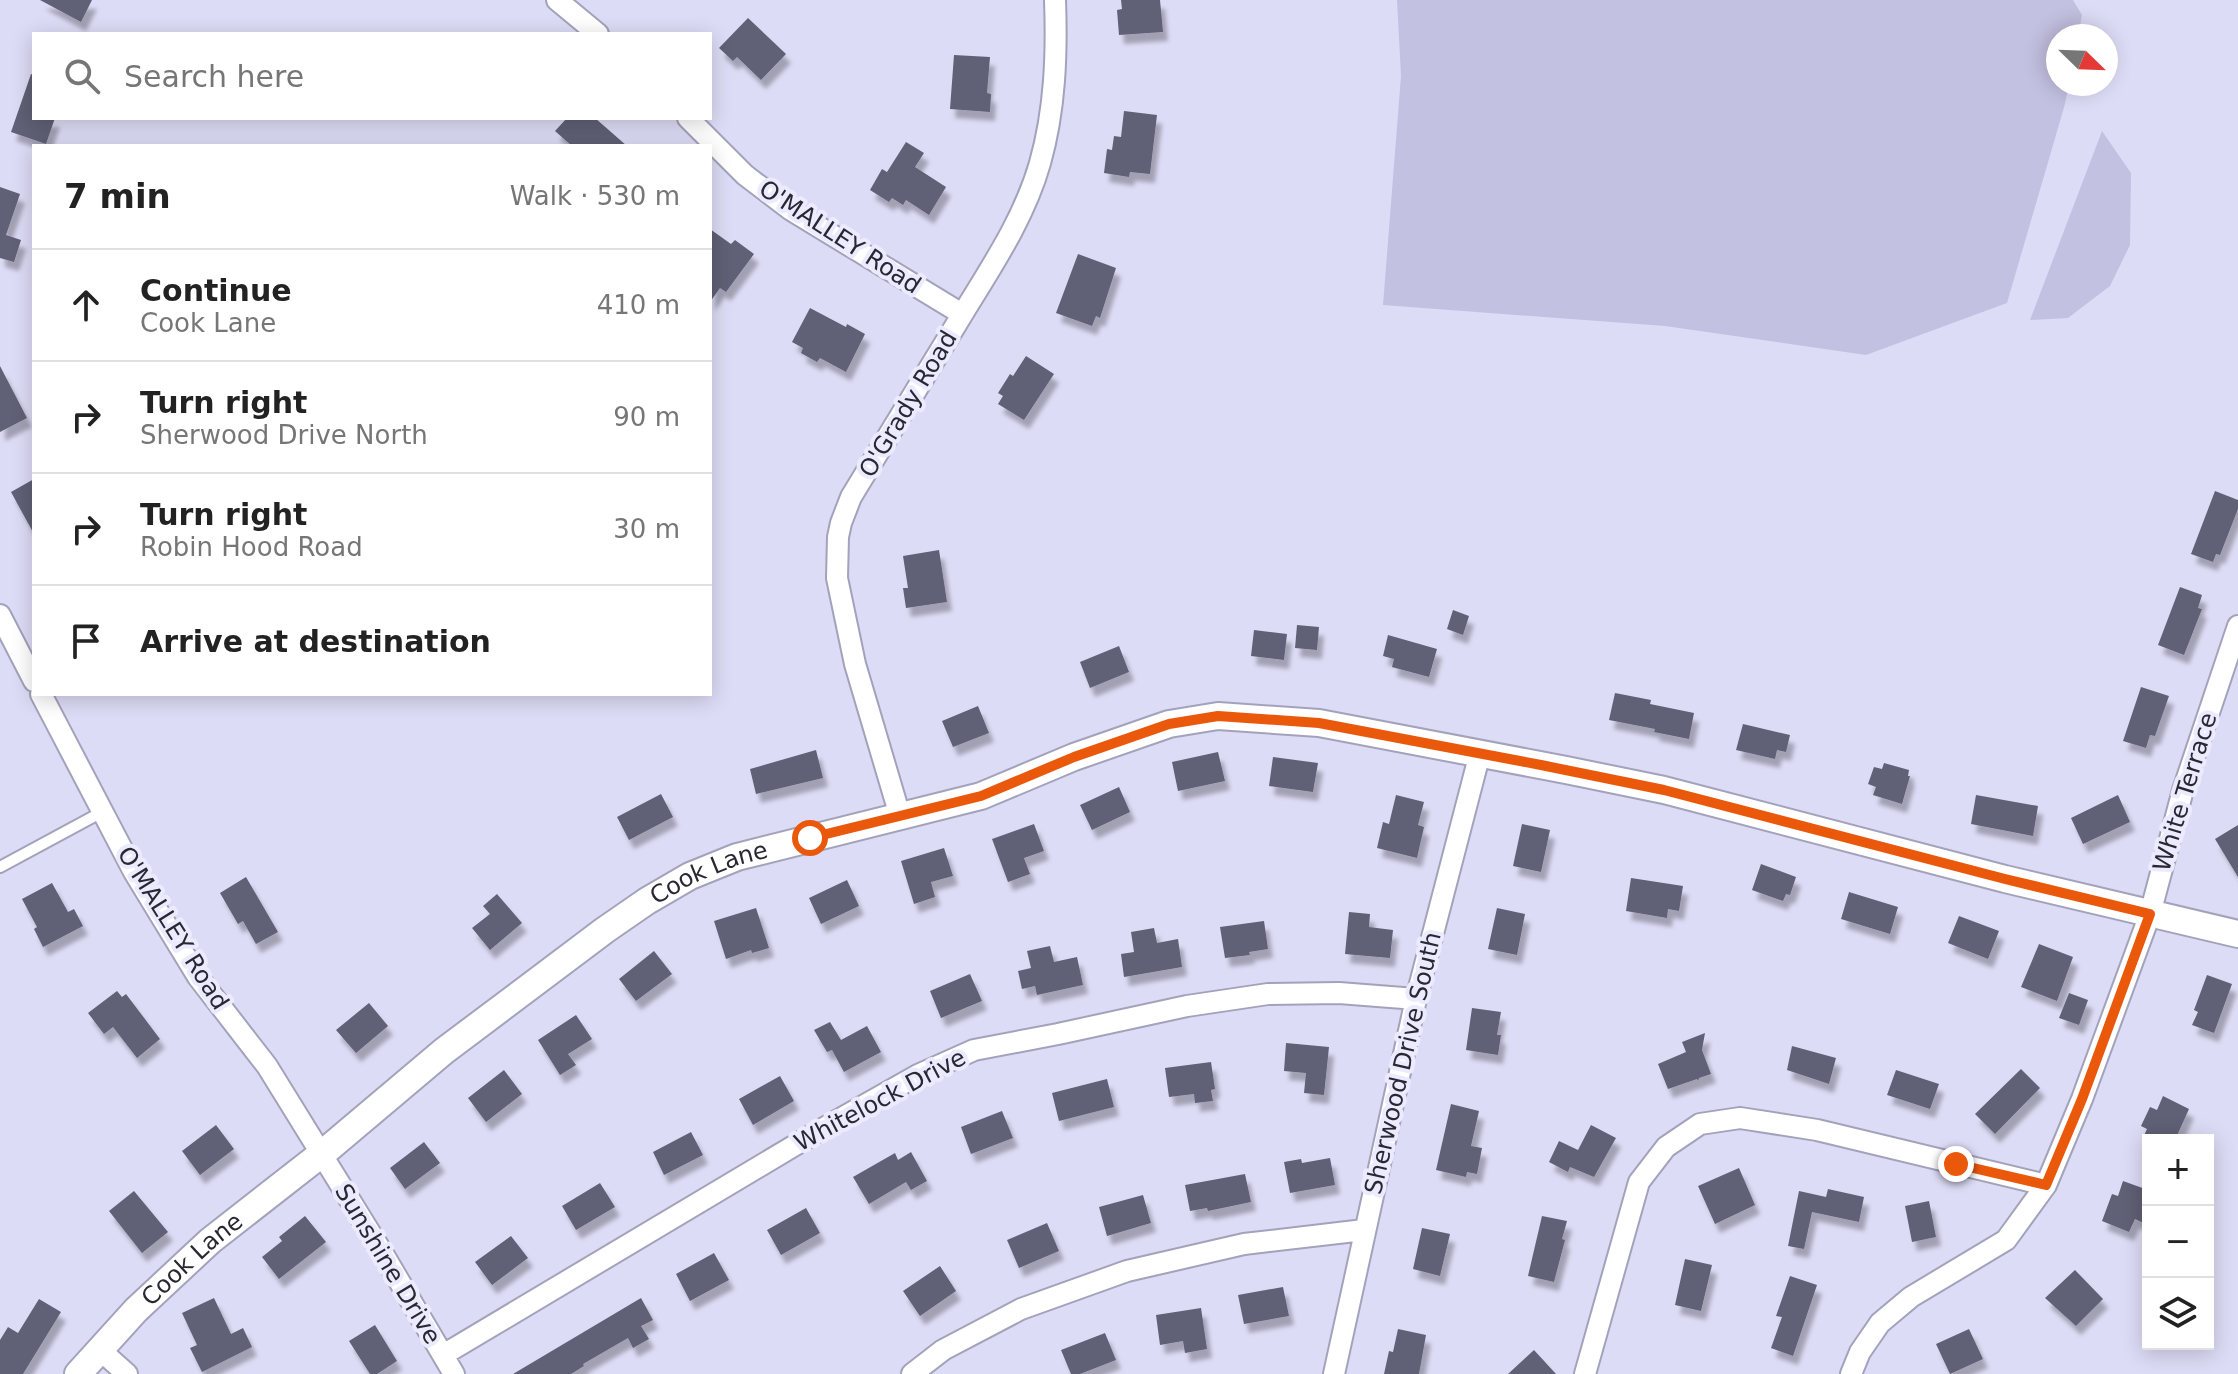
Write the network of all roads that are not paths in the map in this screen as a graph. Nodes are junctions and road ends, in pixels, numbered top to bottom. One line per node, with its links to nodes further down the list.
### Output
1 (557, 0): 3 (street)
2 (1055, 0): 5 (street, O'Grady Road)
3 (596, 32)
4 (690, 120): 5 (street, O'MALLEY Road)
5 (962, 314): 12 (street, O'Grady Road)
6 (0, 615): 8 (street)
7 (2238, 626): 14 (street, White Terrace)
8 (32, 677)
9 (42, 696): 11 (street, O'MALLEY Road)
10 (1480, 753): 12 (street, Cook Lane); 14 (street, Cook Lane); 16 (street, Sherwood Drive South)
11 (102, 812): 13 (lane); 17 (street, O'MALLEY Road)
12 (900, 816): 17 (street, Cook Lane)
13 (0, 867)
14 (2150, 914): 15 (street, Cook Lane); 18 (street, White Terrace)
15 (2238, 934)
16 (1416, 999): 19 (street, Sherwood Drive South); 21 (street, Whitelock Drive)
17 (322, 1154): 20 (street, Cook Lane); 21 (street, Sunshine Drive)
18 (2046, 1185): 27 (street); 28 (street, White Terrace)
19 (1364, 1230): 25 (street); 26 (street, Sherwood Drive South)
20 (99, 1349): 22 (street, Cook Lane); 23 (street)
21 (443, 1355): 24 (street, Sunshine Drive)
22 (78, 1374)
23 (127, 1374)
24 (454, 1374)
25 (912, 1374)
26 (1334, 1374)
27 (1585, 1374)
28 (1851, 1374)

